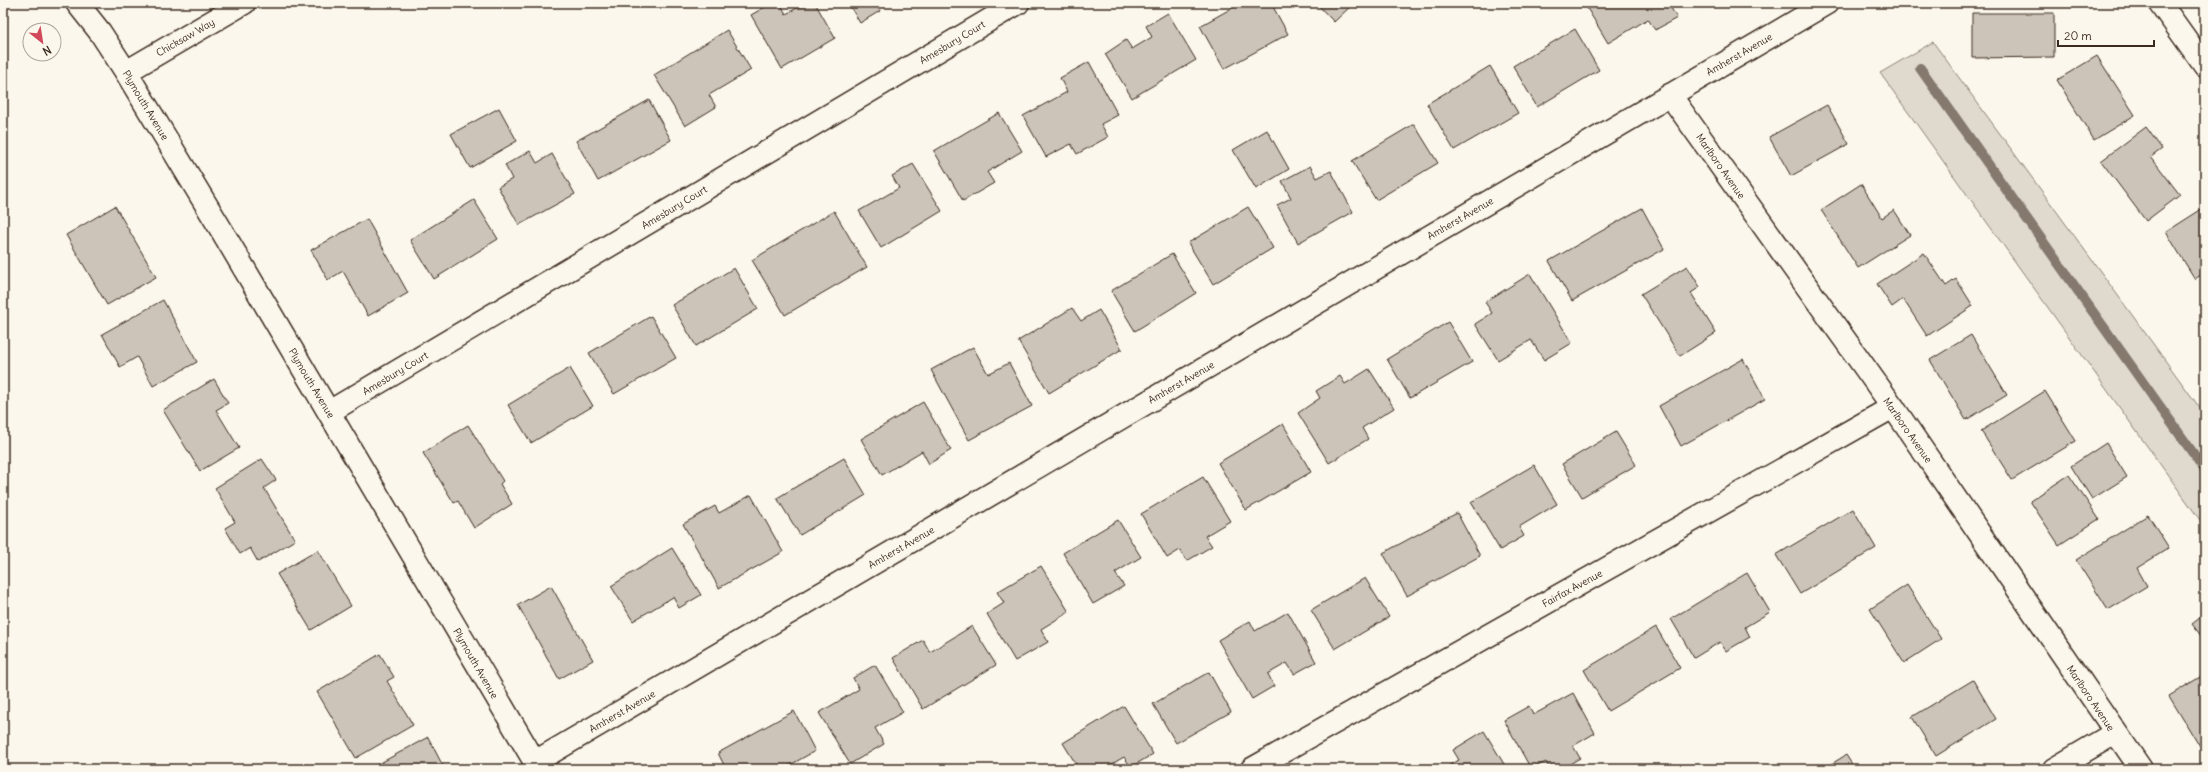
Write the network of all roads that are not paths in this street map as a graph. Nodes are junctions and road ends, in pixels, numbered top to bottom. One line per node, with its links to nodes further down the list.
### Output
1 (77, 3): 7 (street, Plymouth Avenue)
2 (244, 3): 7 (street, Chicksaw Way)
3 (1018, 3): 10 (street, Amesbury Court)
4 (1827, 3): 8 (street, Amherst Avenue)
5 (2160, 3): 6 (street)
6 (2205, 66)
7 (126, 72): 10 (street, Plymouth Avenue)
8 (1670, 95): 9 (street, Marlboro Avenue); 12 (street, Amherst Avenue)
9 (1892, 408): 11 (street, Marlboro Avenue); 13 (street, Fairfax Avenue)
10 (329, 412): 12 (street, Plymouth Avenue)
11 (2115, 733): 14 (street); 15 (street, Marlboro Avenue)
12 (537, 765)
13 (1252, 769)
14 (2054, 769)
15 (2141, 769)

